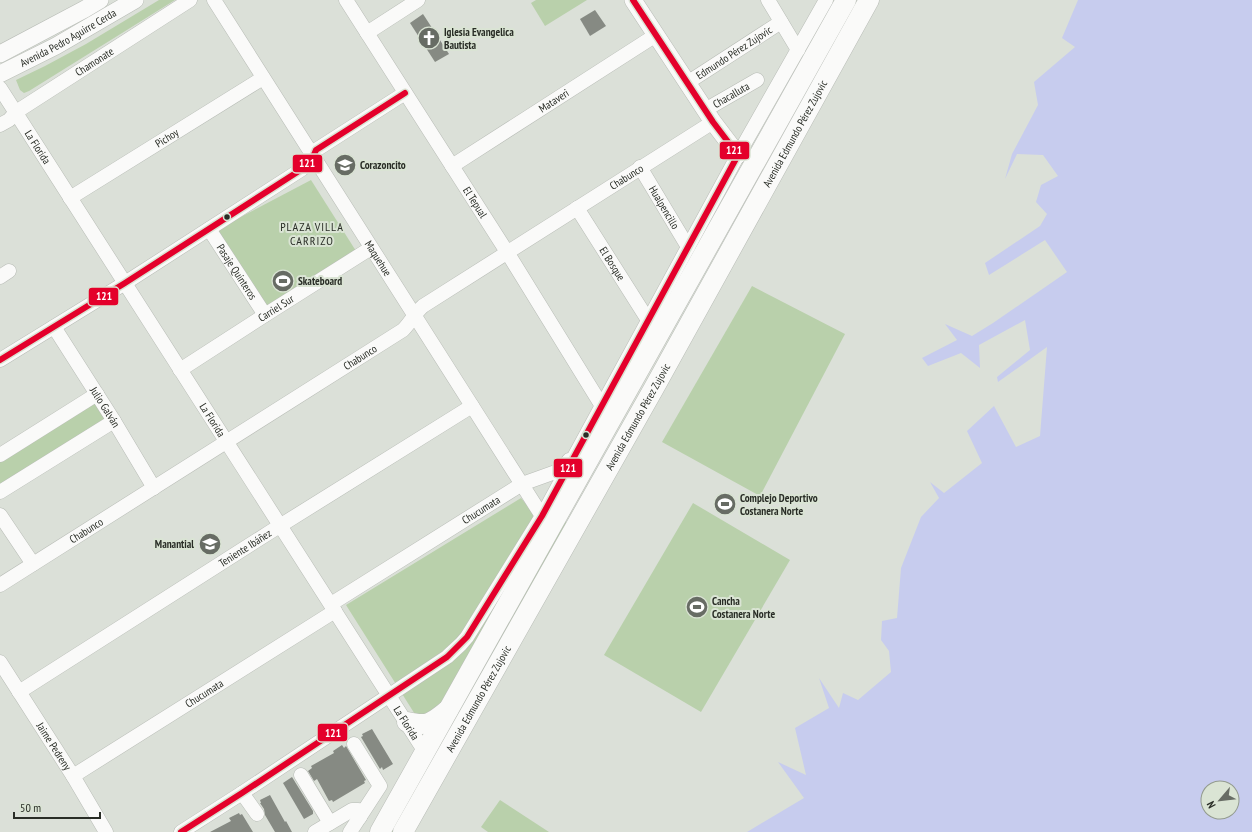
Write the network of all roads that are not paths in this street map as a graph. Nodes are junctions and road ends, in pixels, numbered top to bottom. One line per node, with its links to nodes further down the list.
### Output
1 (100, 0): 16 (main road, Avenida Pedro Aguirre Cerda)
2 (135, 0): 17 (main road, Avenida Pedro Aguirre Cerda)
3 (190, 0): 23 (street, Chamonate)
4 (214, 0): 18 (street, Maquehue)
5 (346, 0): 13 (street, El Tepual)
6 (418, 0): 13 (street)
7 (633, 0): 14 (main road, Chacalluta)
8 (768, 0): 12 (street)
9 (826, 0): 15 (street)
10 (846, 0): 62 (highway, Avenida Edmundo Pérez Zujovic)
11 (869, 0): 77 (highway, Avenida Edmundo Pérez Zujovic)
12 (781, 22): 15 (street); 20 (street, Edmundo Pérez Zujovic)
13 (367, 32): 22 (street, El Tepual)
14 (656, 35): 20 (main road, Chacalluta); 28 (street, Mataveri)
15 (798, 50): 26 (street)
16 (0, 54)
17 (0, 74)
18 (263, 78): 27 (street, Maquehue); 30 (street, Pichoy)
19 (757, 80): 24 (street, Chacalluta)
20 (687, 83): 24 (main road, Chacalluta)
21 (0, 88): 23 (street, La Florida)
22 (405, 93): 27 (street); 28 (street, El Tepual)
23 (16, 112): 25 (street, Chamonate); 30 (street, La Florida)
24 (709, 116): 26 (main road, Chacalluta); 29 (street, Chabunco)
25 (0, 125)
26 (738, 155): 33 (street)
27 (313, 157): 32 (street); 34 (street, Maquehue)
28 (452, 166): 35 (street, El Tepual)
29 (640, 168): 31 (street, Chabunco); 33 (street, Hualpencillo)
30 (70, 198): 36 (street, La Florida)
31 (577, 208): 35 (street, Chabunco); 39 (street, El Bosque)
32 (209, 229): 36 (street); 37 (street, Pasaje Quinteros)
33 (688, 247): 39 (street)
34 (371, 248): 37 (street, Carriel Sur); 38 (street, Maquehue)
35 (507, 252): 38 (street, Chabunco); 45 (street, El Tepual)
36 (125, 283): 40 (street); 42 (street, La Florida)
37 (265, 315): 42 (street, Carriel Sur)
38 (415, 316): 44 (street, Maquehue); 48 (street, Chabunco)
39 (648, 320): 45 (street)
40 (54, 328): 41 (street); 43 (street, Julio Galván)
41 (0, 360)
42 (180, 370): 48 (street, La Florida)
43 (97, 394): 46 (street, Julio Galván); 49 (street)
44 (472, 406): 50 (street, Maquehue); 55 (street, Teniente Ibáñez)
45 (602, 406): 47 (street)
46 (114, 421): 51 (street, Julio Galván); 52 (street)
47 (585, 439): 50 (street, Chucumata); 54 (street)
48 (227, 442): 51 (street, Chabunco); 55 (street, La Florida)
49 (0, 455)
50 (522, 484): 54 (street, Maquehue); 58 (street, Chucumata)
51 (154, 488): 56 (street, Chabunco)
52 (0, 492)
53 (0, 514): 56 (street)
54 (542, 516): 61 (street)
55 (280, 526): 58 (street, La Florida); 60 (street, Teniente Ibáñez)
56 (33, 564): 57 (street, Chabunco)
57 (0, 585)
58 (333, 608): 61 (street, La Florida); 67 (street, Chucumata)
59 (0, 662): 60 (street, Jaime Pedreny)
60 (19, 692): 67 (street, Jaime Pedreny)
61 (389, 695): 63 (street, La Florida); 68 (street)
62 (450, 708): 63 (highway); 65 (highway, Avenida Edmundo Pérez Zujovic)
63 (406, 722): 65 (street, La Florida)
64 (354, 744): 70 (street)
65 (425, 752): 76 (highway, Avenida Edmundo Pérez Zujovic)
66 (301, 775): 71 (street)
67 (73, 776): 73 (street, Jaime Pedreny)
68 (242, 793): 69 (street); 72 (street)
69 (257, 814)
70 (360, 817): 71 (street); 75 (street)
71 (330, 823): 74 (street)
72 (187, 830)
73 (106, 832)
74 (315, 832)
75 (350, 832)
76 (380, 832)
77 (403, 832)

